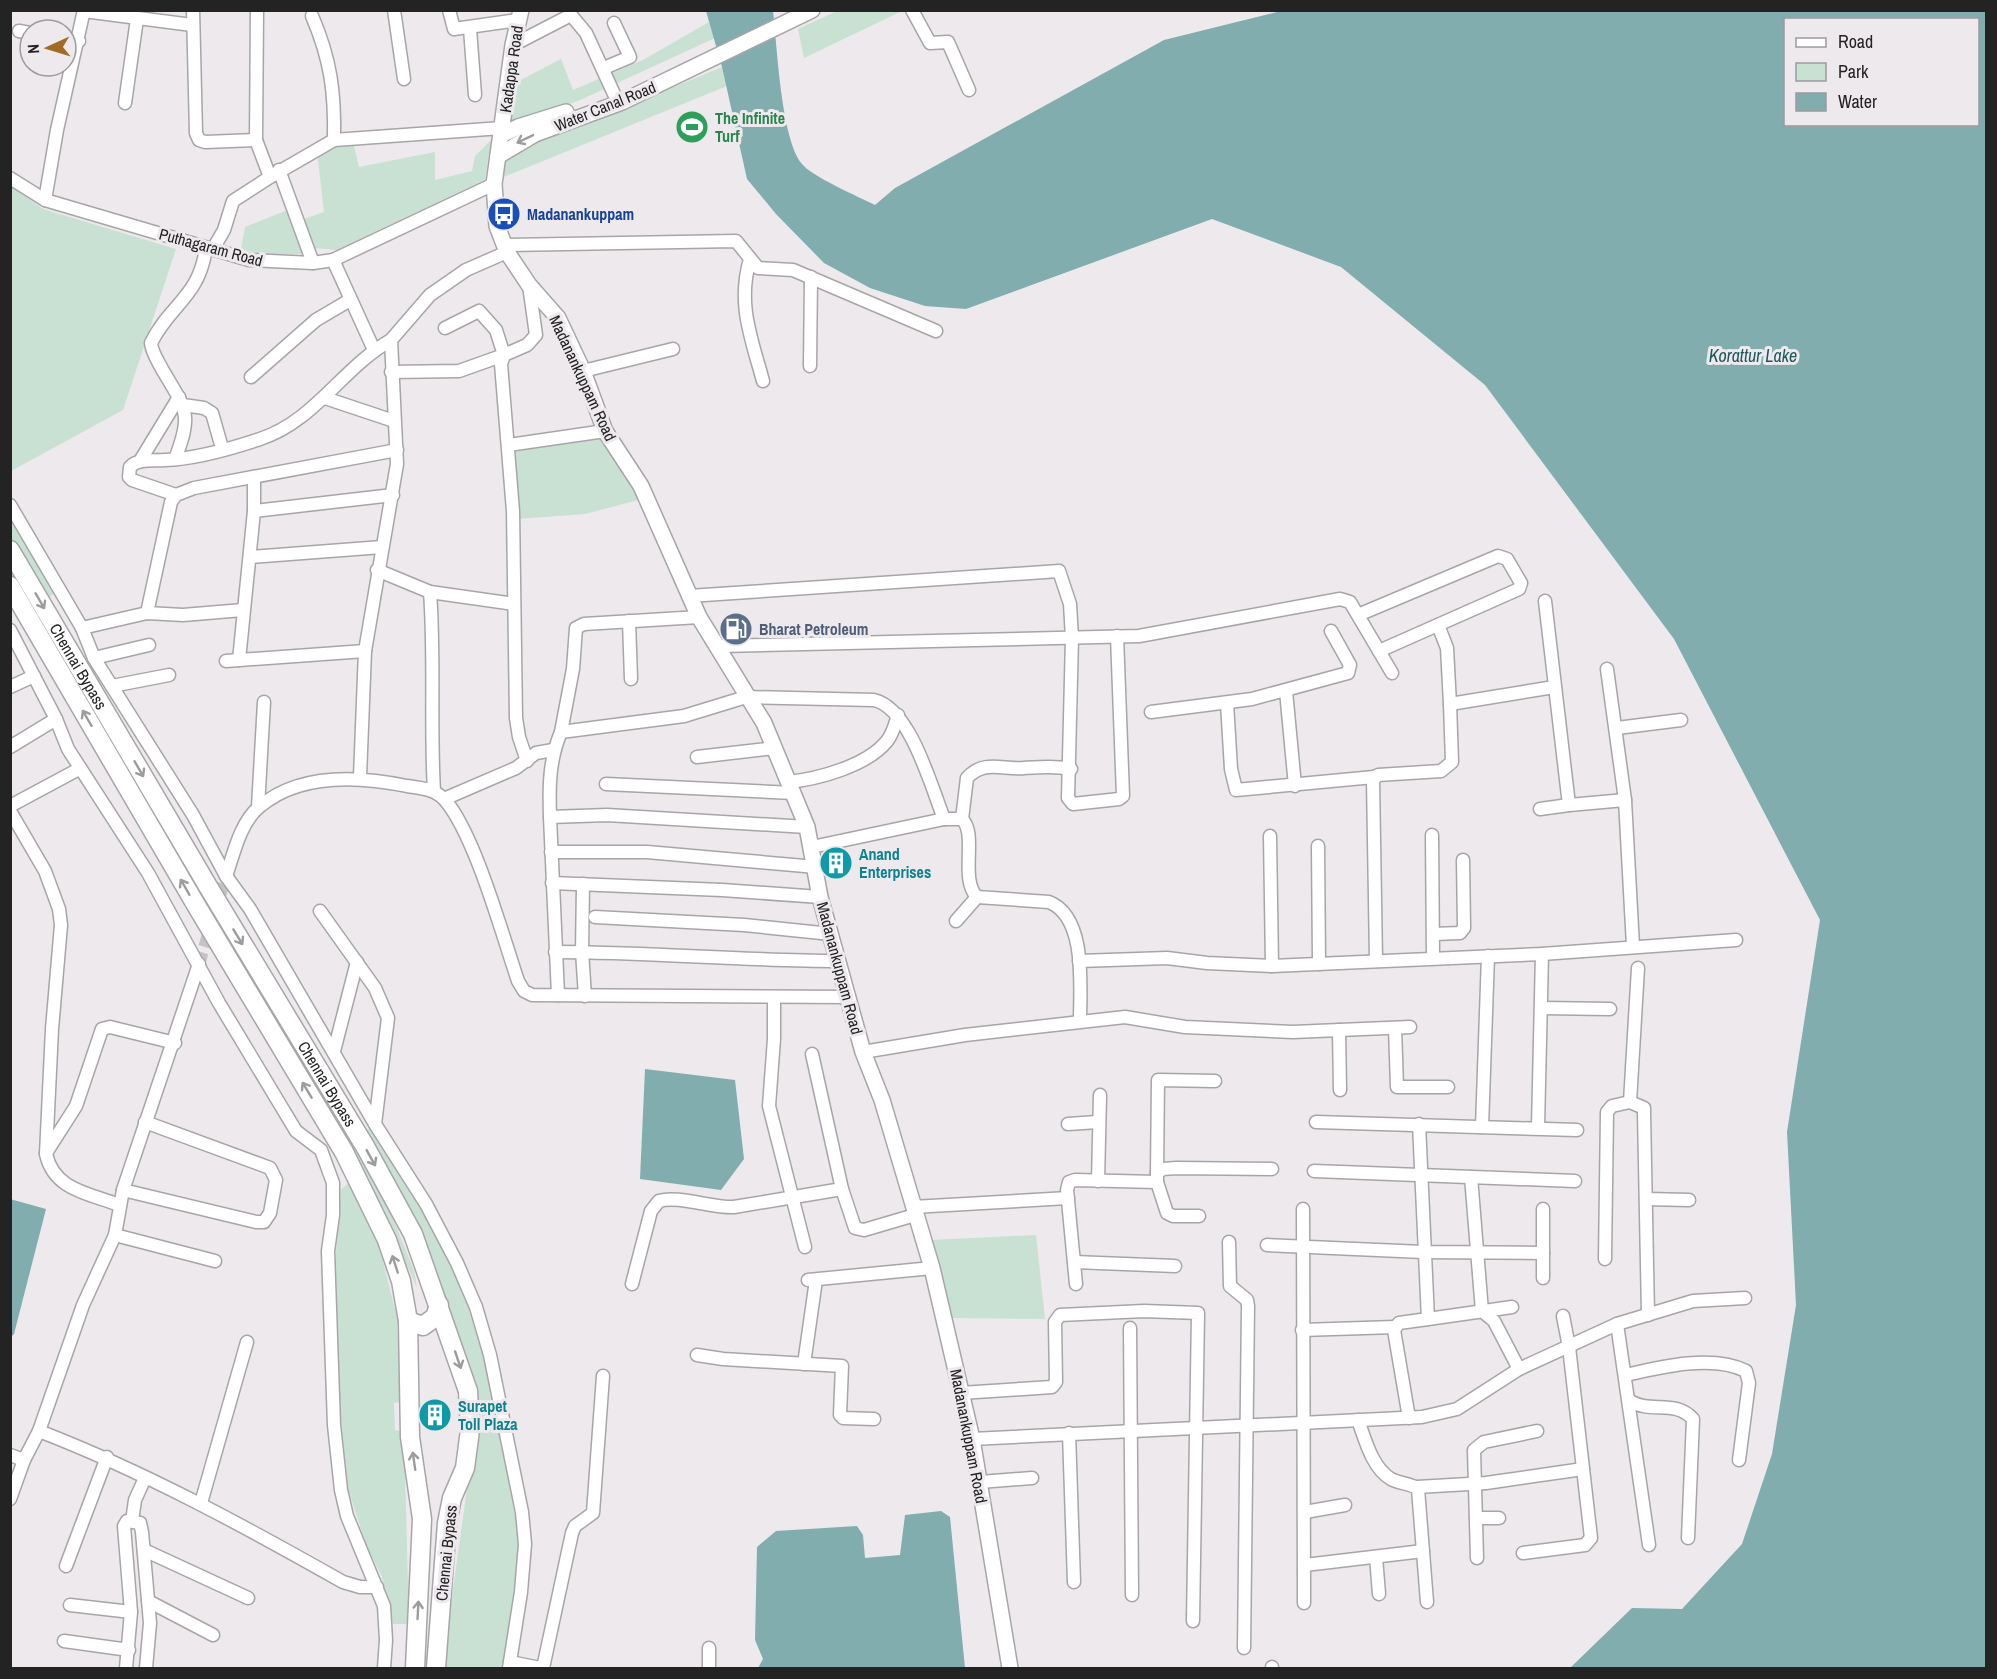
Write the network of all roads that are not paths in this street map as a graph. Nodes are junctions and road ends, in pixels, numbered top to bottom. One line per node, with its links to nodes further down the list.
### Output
1 (193, 10): 13 (street)
2 (257, 10): 26 (street)
3 (394, 10): 20 (street)
4 (449, 10): 15 (street)
5 (812, 10): 8 (main road)
6 (912, 10): 21 (street)
7 (84, 11): 11 (street); 14 (street)
8 (792, 14): 17 (main road)
9 (520, 15): 15 (street); 16 (main road, Kadappa Road)
10 (312, 16): 27 (street)
11 (137, 19): 13 (street); 24 (street)
12 (614, 23): 18 (street)
13 (192, 25): 26 (street)
14 (78, 26)
15 (470, 28): 22 (street)
16 (513, 45): 18 (street); 25 (main road, Kadappa Road)
17 (712, 54): 23 (main road, Water Canal Road); 28 (main road, Water Canal Road, one-way to 28)
18 (604, 68): 23 (street)
19 (66, 78): 32 (street)
20 (404, 79)
21 (969, 90)
22 (474, 94)
23 (614, 94): 25 (main road, Water Canal Road)
24 (125, 103)
25 (502, 132): 27 (street); 28 (main road)
26 (256, 140): 29 (street)
27 (334, 140): 29 (street)
28 (498, 156): 31 (main road)
29 (275, 173): 33 (street); 37 (street)
30 (10, 178): 32 (street, Puthagaram Road)
31 (494, 184): 34 (main road, Madanankuppam Road); 36 (street, Puthagaram Road)
32 (45, 200): 33 (street, Puthagaram Road)
33 (210, 248): 37 (street, Puthagaram Road); 53 (street)
34 (506, 248): 35 (street); 39 (main road, Madanankuppam Road); 43 (street)
35 (750, 259): 38 (street); 51 (street)
36 (333, 260): 37 (street, Puthagaram Road); 40 (street)
37 (314, 262)
38 (811, 277): 42 (street); 47 (street)
39 (529, 285): 46 (street); 48 (main road, Madanankuppam Road)
40 (350, 300): 45 (street); 50 (street)
41 (445, 328): 46 (street)
42 (936, 331)
43 (391, 340): 45 (street); 49 (street)
44 (673, 349): 48 (street)
45 (374, 350): 52 (street)
46 (504, 355): 49 (street); 56 (street)
47 (810, 366)
48 (584, 371): 55 (main road, Madanankuppam Road)
49 (391, 372): 54 (street)
50 (251, 377)
51 (763, 381)
52 (325, 398): 54 (street); 57 (street)
53 (181, 401): 57 (street); 59 (street); 60 (street)
54 (394, 421): 58 (street)
55 (605, 431): 56 (street); 72 (main road, Madanankuppam Road)
56 (508, 445): 74 (street)
57 (222, 448): 59 (street)
58 (397, 450): 61 (street); 63 (street)
59 (175, 459): 60 (street)
60 (140, 461): 62 (street)
61 (254, 477): 62 (street); 65 (street)
62 (176, 495): 76 (street)
63 (393, 495): 65 (street); 66 (street)
64 (10, 505): 81 (street)
65 (254, 511): 68 (street)
66 (382, 547): 68 (street); 69 (street)
67 (10, 550): 232 (highway, Chennai Bypass, one-way to 232)
68 (250, 557): 75 (street)
69 (377, 570): 71 (street); 88 (street)
70 (10, 586): 238 (highway, Chennai Bypass, one-way to 70)
71 (430, 592): 74 (street); 124 (street)
72 (689, 596): 78 (main road, Madanankuppam Road); 85 (street)
73 (1545, 601): 100 (street)
74 (514, 604): 116 (street)
75 (243, 610): 76 (street); 91 (street)
76 (147, 613): 81 (street)
77 (1358, 615): 80 (street); 84 (street); 89 (street)
78 (699, 617): 79 (street); 87 (main road, Madanankuppam Road)
79 (629, 621): 97 (street); 111 (street)
80 (1438, 626): 89 (street); 105 (street)
81 (82, 628): 90 (street)
82 (10, 630): 96 (street)
83 (1331, 631): 101 (street)
84 (1117, 636): 85 (street); 118 (street)
85 (1072, 638): 87 (street); 118 (street)
86 (149, 645): 90 (street)
87 (718, 646): 102 (main road, Madanankuppam Road)
88 (365, 651): 91 (street); 119 (street)
89 (1379, 651): 94 (street)
90 (94, 658): 98 (street)
91 (239, 660): 92 (street)
92 (226, 661)
93 (1607, 669): 110 (street)
94 (1392, 673)
95 (169, 675): 98 (street)
96 (34, 676): 99 (street); 108 (street)
97 (631, 679)
98 (112, 686): 143 (street)
99 (10, 687)
100 (1554, 687): 105 (street); 127 (street)
101 (1286, 691): 104 (street); 122 (street)
102 (747, 697): 107 (street); 111 (street); 113 (main road, Madanankuppam Road)
103 (264, 702): 129 (street)
104 (1227, 704): 106 (street); 122 (street)
105 (1450, 704): 120 (street)
106 (1151, 712)
107 (898, 715): 123 (street); 133 (street)
108 (56, 719): 112 (street); 117 (street)
109 (1681, 720): 110 (street)
110 (1617, 729): 126 (street)
111 (561, 732): 114 (street)
112 (10, 747)
113 (775, 748): 115 (street); 123 (main road, Madanankuppam Road)
114 (553, 750): 116 (street); 132 (street)
115 (698, 757)
116 (527, 760): 125 (street)
117 (79, 769): 128 (street); 164 (street)
118 (1071, 769): 134 (street)
119 (360, 777): 124 (street); 129 (street)
120 (1374, 777): 122 (street); 160 (street)
121 (606, 784): 123 (street)
122 (1295, 786)
123 (790, 787): 135 (main road, Madanankuppam Road)
124 (434, 791): 125 (street)
125 (444, 799): 168 (street)
126 (1625, 800): 127 (street); 154 (street)
127 (1569, 805): 130 (street)
128 (10, 806)
129 (258, 807): 143 (street)
130 (1540, 809)
131 (10, 811): 196 (street)
132 (550, 817): 135 (street); 140 (street)
133 (944, 819): 134 (street); 139 (street)
134 (962, 819): 147 (street)
135 (807, 827): 139 (main road, Madanankuppam Road)
136 (1432, 835): 152 (street)
137 (1270, 836): 166 (street)
138 (1318, 846): 165 (street)
139 (812, 847): 142 (main road, Madanankuppam Road)
140 (551, 852): 142 (street); 144 (street)
141 (1464, 860): 152 (street)
142 (816, 867): 146 (main road, Madanankuppam Road)
143 (226, 876): 179 (street)
144 (552, 883): 145 (street); 155 (street)
145 (583, 884): 146 (street); 156 (street)
146 (820, 897): 151 (main road, Madanankuppam Road)
147 (977, 897): 150 (street); 163 (street)
148 (320, 911): 161 (street)
149 (595, 917): 151 (street)
150 (956, 921)
151 (831, 934): 162 (main road, Madanankuppam Road)
152 (1434, 934): 159 (street)
153 (1736, 940): 154 (street)
154 (1632, 946): 157 (street)
155 (555, 952): 156 (street); 168 (street)
156 (582, 952): 162 (street); 169 (street)
157 (1542, 954): 158 (street); 172 (street)
158 (1488, 956): 159 (street); 193 (street)
159 (1433, 957): 160 (street)
160 (1376, 960): 165 (street)
161 (357, 962): 179 (street); 190 (street)
162 (839, 962): 170 (main road, Madanankuppam Road)
163 (1079, 962): 166 (street); 174 (street)
164 (199, 964): 178 (street); 292 (street)
165 (1319, 964): 166 (street)
166 (1272, 966)
167 (1638, 968): 186 (street)
168 (558, 995): 169 (street)
169 (585, 996): 171 (street)
170 (849, 997): 171 (street); 180 (main road, Madanankuppam Road)
171 (774, 998): 206 (street)
172 (1542, 1008): 173 (street); 194 (street)
173 (1610, 1009)
174 (1080, 1021): 177 (street); 180 (street)
175 (1410, 1027): 176 (street)
176 (1395, 1028): 177 (street); 183 (street)
177 (1339, 1030): 184 (street)
178 (175, 1043): 187 (street); 196 (street)
179 (334, 1051): 190 (street)
180 (863, 1052): 213 (main road, Madanankuppam Road)
181 (812, 1054): 204 (street)
182 (1215, 1081): 201 (street)
183 (1448, 1087)
184 (1340, 1090)
185 (1100, 1095): 188 (street)
186 (1630, 1102): 208 (street); 223 (street)
187 (146, 1122): 205 (street); 205 (street)
188 (1098, 1122): 191 (street); 202 (street)
189 (1316, 1122): 192 (street)
190 (375, 1124): 307 (street)
191 (1068, 1124)
192 (1419, 1124): 193 (street); 199 (street)
193 (1482, 1127): 194 (street)
194 (1538, 1127): 195 (street)
195 (1577, 1130)
196 (46, 1154): 210 (street)
197 (1272, 1169): 201 (street)
198 (1314, 1171): 199 (street)
199 (1420, 1174): 200 (street); 220 (street)
200 (1471, 1176): 203 (street); 221 (street)
201 (1157, 1178): 202 (street); 214 (street)
202 (1098, 1181): 207 (street)
203 (1575, 1181)
204 (842, 1189): 206 (street); 213 (street)
205 (123, 1190): 210 (street)
206 (791, 1198): 219 (street); 229 (street)
207 (1068, 1198): 213 (street); 225 (street)
208 (1646, 1198): 209 (street); 235 (street)
209 (1689, 1200)
210 (119, 1205): 215 (street)
211 (1303, 1209): 218 (street)
212 (1543, 1209): 222 (street)
213 (914, 1211): 227 (main road, Madanankuppam Road)
214 (1199, 1216)
215 (114, 1235): 224 (street); 259 (street)
216 (1229, 1242): 256 (street)
217 (1266, 1245): 218 (street)
218 (1302, 1246): 220 (street); 242 (street)
219 (805, 1247)
220 (1423, 1252): 221 (street); 237 (street)
221 (1477, 1252): 222 (street); 234 (street)
222 (1543, 1253): 228 (street)
223 (1605, 1259)
224 (215, 1261)
225 (1074, 1262): 226 (street); 230 (street)
226 (1175, 1266)
227 (932, 1268): 246 (street); 250 (main road, Madanankuppam Road)
228 (1543, 1278)
229 (632, 1284)
230 (1076, 1284)
231 (1745, 1298): 235 (street)
232 (439, 1305): 238 (highway); 281 (highway, Chennai Bypass, one-way to 281)
233 (1512, 1307): 234 (street)
234 (1482, 1311): 237 (street); 247 (street)
235 (1648, 1315): 239 (street)
236 (1563, 1316): 244 (street)
237 (1428, 1319): 240 (street)
238 (408, 1321): 279 (highway, Chennai Bypass, one-way to 238)
239 (1617, 1324): 244 (street); 248 (street)
240 (1395, 1327): 242 (street); 252 (street)
241 (1130, 1328): 258 (street)
242 (1302, 1330): 255 (street)
243 (247, 1342): 274 (street)
244 (1569, 1347): 247 (street); 267 (street)
245 (697, 1355): 246 (street)
246 (804, 1364): 253 (street)
247 (1519, 1369): 252 (street)
248 (1626, 1375): 251 (street); 266 (street)
249 (603, 1376): 313 (street)
250 (962, 1393): 257 (street); 262 (main road, Madanankuppam Road)
251 (1630, 1401): 282 (street); 283 (street)
252 (1408, 1418): 254 (street)
253 (874, 1419)
254 (1358, 1420): 255 (street); 272 (street)
255 (1304, 1424): 256 (street); 276 (street)
256 (1246, 1425): 257 (street); 305 (street)
257 (1197, 1426): 258 (street); 301 (street)
258 (1132, 1430): 261 (street); 294 (street)
259 (39, 1431): 264 (street); 265 (street)
260 (1537, 1431): 271 (street)
261 (1069, 1433): 262 (street); 291 (street)
262 (972, 1439): 270 (main road, Madanankuppam Road)
263 (10, 1455): 265 (street)
264 (107, 1457): 268 (street); 290 (street)
265 (24, 1460): 273 (street)
266 (1739, 1460)
267 (1583, 1469): 271 (street); 286 (street)
268 (144, 1478): 274 (street); 280 (street)
269 (1032, 1478): 270 (street)
270 (980, 1482): 315 (main road, Madanankuppam Road)
271 (1475, 1484): 272 (street); 277 (street)
272 (1417, 1487): 285 (street)
273 (10, 1499)
274 (201, 1503): 292 (street)
275 (1345, 1505): 276 (street)
276 (1305, 1512): 289 (street)
277 (1476, 1518): 278 (street); 288 (street)
278 (1499, 1518)
279 (422, 1519): 281 (highway); 311 (highway, Chennai Bypass, one-way to 279)
280 (132, 1521): 284 (street); 300 (street)
281 (447, 1523): 312 (highway, Chennai Bypass)
282 (1688, 1538)
283 (1649, 1545)
284 (144, 1550): 295 (street); 296 (street)
285 (1423, 1551): 287 (street); 297 (street)
286 (1523, 1553)
287 (1376, 1557): 289 (street); 293 (street)
288 (1477, 1558)
289 (1305, 1565): 298 (street)
290 (66, 1566)
291 (1074, 1582)
292 (377, 1587): 310 (street)
293 (1379, 1594)
294 (1132, 1595)
295 (248, 1598)
296 (148, 1601): 302 (street); 309 (street)
297 (1427, 1602)
298 (1304, 1603)
299 (70, 1605): 300 (street)
300 (132, 1612): 306 (street)
301 (1193, 1621)
302 (213, 1635)
303 (64, 1641): 306 (street)
304 (709, 1648): 314 (street)
305 (1244, 1648)
306 (129, 1650): 308 (street)
307 (510, 1665): 313 (street)
308 (126, 1668)
309 (146, 1668)
310 (384, 1668)
311 (416, 1668)
312 (436, 1668)
313 (542, 1668)
314 (709, 1668)
315 (1010, 1668)

